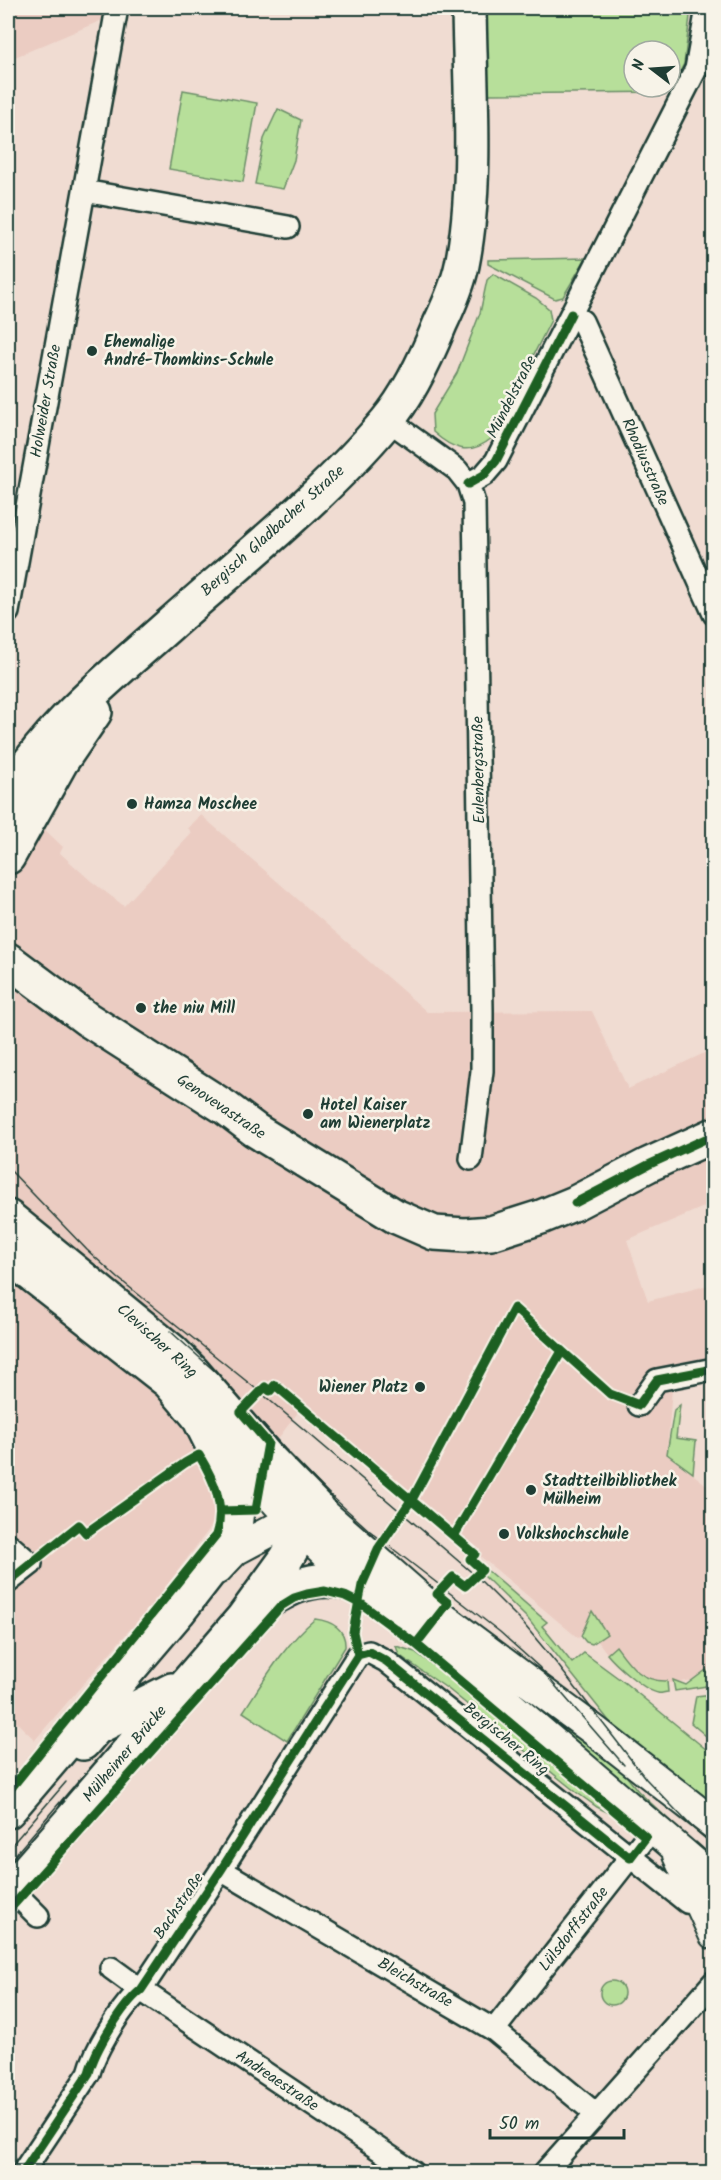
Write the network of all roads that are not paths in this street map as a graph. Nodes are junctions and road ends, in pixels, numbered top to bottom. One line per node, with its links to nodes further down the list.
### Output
1 (117, 8): 4 (street, Holweider Straße)
2 (469, 8): 7 (main road, Bergisch Gladbacher Straße)
3 (707, 8): 6 (street, Mündelstraße)
4 (84, 191): 5 (street); 9 (street, Holweider Straße)
5 (288, 227)
6 (571, 314): 8 (street, Mündelstraße); 10 (street, Rhodiusstraße)
7 (388, 420): 8 (street); 11 (main road, Bergisch Gladbacher Straße)
8 (468, 484): 16 (street, Eulenbergstraße)
9 (8, 612)
10 (714, 614)
11 (129, 660): 12 (main road, Bergisch Gladbacher Straße); 13 (main road, Bergisch Gladbacher Straße)
12 (10, 781)
13 (8, 857)
14 (8, 960): 15 (main road, Genovevastraße)
15 (714, 1135)
16 (471, 1159)
17 (8, 1202): 20 (main road)
18 (8, 1217): 20 (main road, Clevischer Ring)
19 (8, 1256): 23 (main road, Clevischer Ring)
20 (71, 1269): 24 (main road, Clevischer Ring)
21 (714, 1369): 22 (street)
22 (639, 1405)
23 (198, 1416): 24 (main road, Bergischer Ring); 28 (main road, Clevischer Ring)
24 (303, 1519): 27 (main road, Bergischer Ring); 28 (main road); 29 (main road); 34 (main road, Bergischer Ring)
25 (8, 1544): 26 (street)
26 (8, 1582)
27 (372, 1594): 29 (main road); 36 (main road, Bergischer Ring)
28 (178, 1612): 29 (main road); 32 (main road)
29 (236, 1625): 31 (main road, Mülheimer Brücke)
30 (358, 1655): 37 (street, Bergischer Ring); 38 (street, Bachstraße)
31 (185, 1683): 33 (main road, Mülheimer Brücke); 35 (main road)
32 (8, 1811)
33 (77, 1811): 39 (main road, Mülheimer Brücke, bridge)
34 (714, 1824)
35 (8, 1831)
36 (663, 1837): 37 (street, Lülsdorffstraße); 40 (main road, Bergischer Ring)
37 (630, 1858): 40 (street, Bergischer Ring); 46 (street, Lülsdorffstraße)
38 (221, 1870): 45 (street, Bachstraße); 46 (street, Bleichstraße)
39 (8, 1888): 41 (street)
40 (705, 1889): 42 (main road)
41 (38, 1916)
42 (714, 1934)
43 (111, 1968): 45 (street, Andreaestraße)
44 (714, 1982): 47 (street)
45 (141, 1990): 48 (street, Bachstraße); 49 (street, Andreaestraße)
46 (494, 2030): 47 (street, Bleichstraße)
47 (596, 2114): 50 (street)
48 (24, 2172)
49 (413, 2172)
50 (544, 2172)

